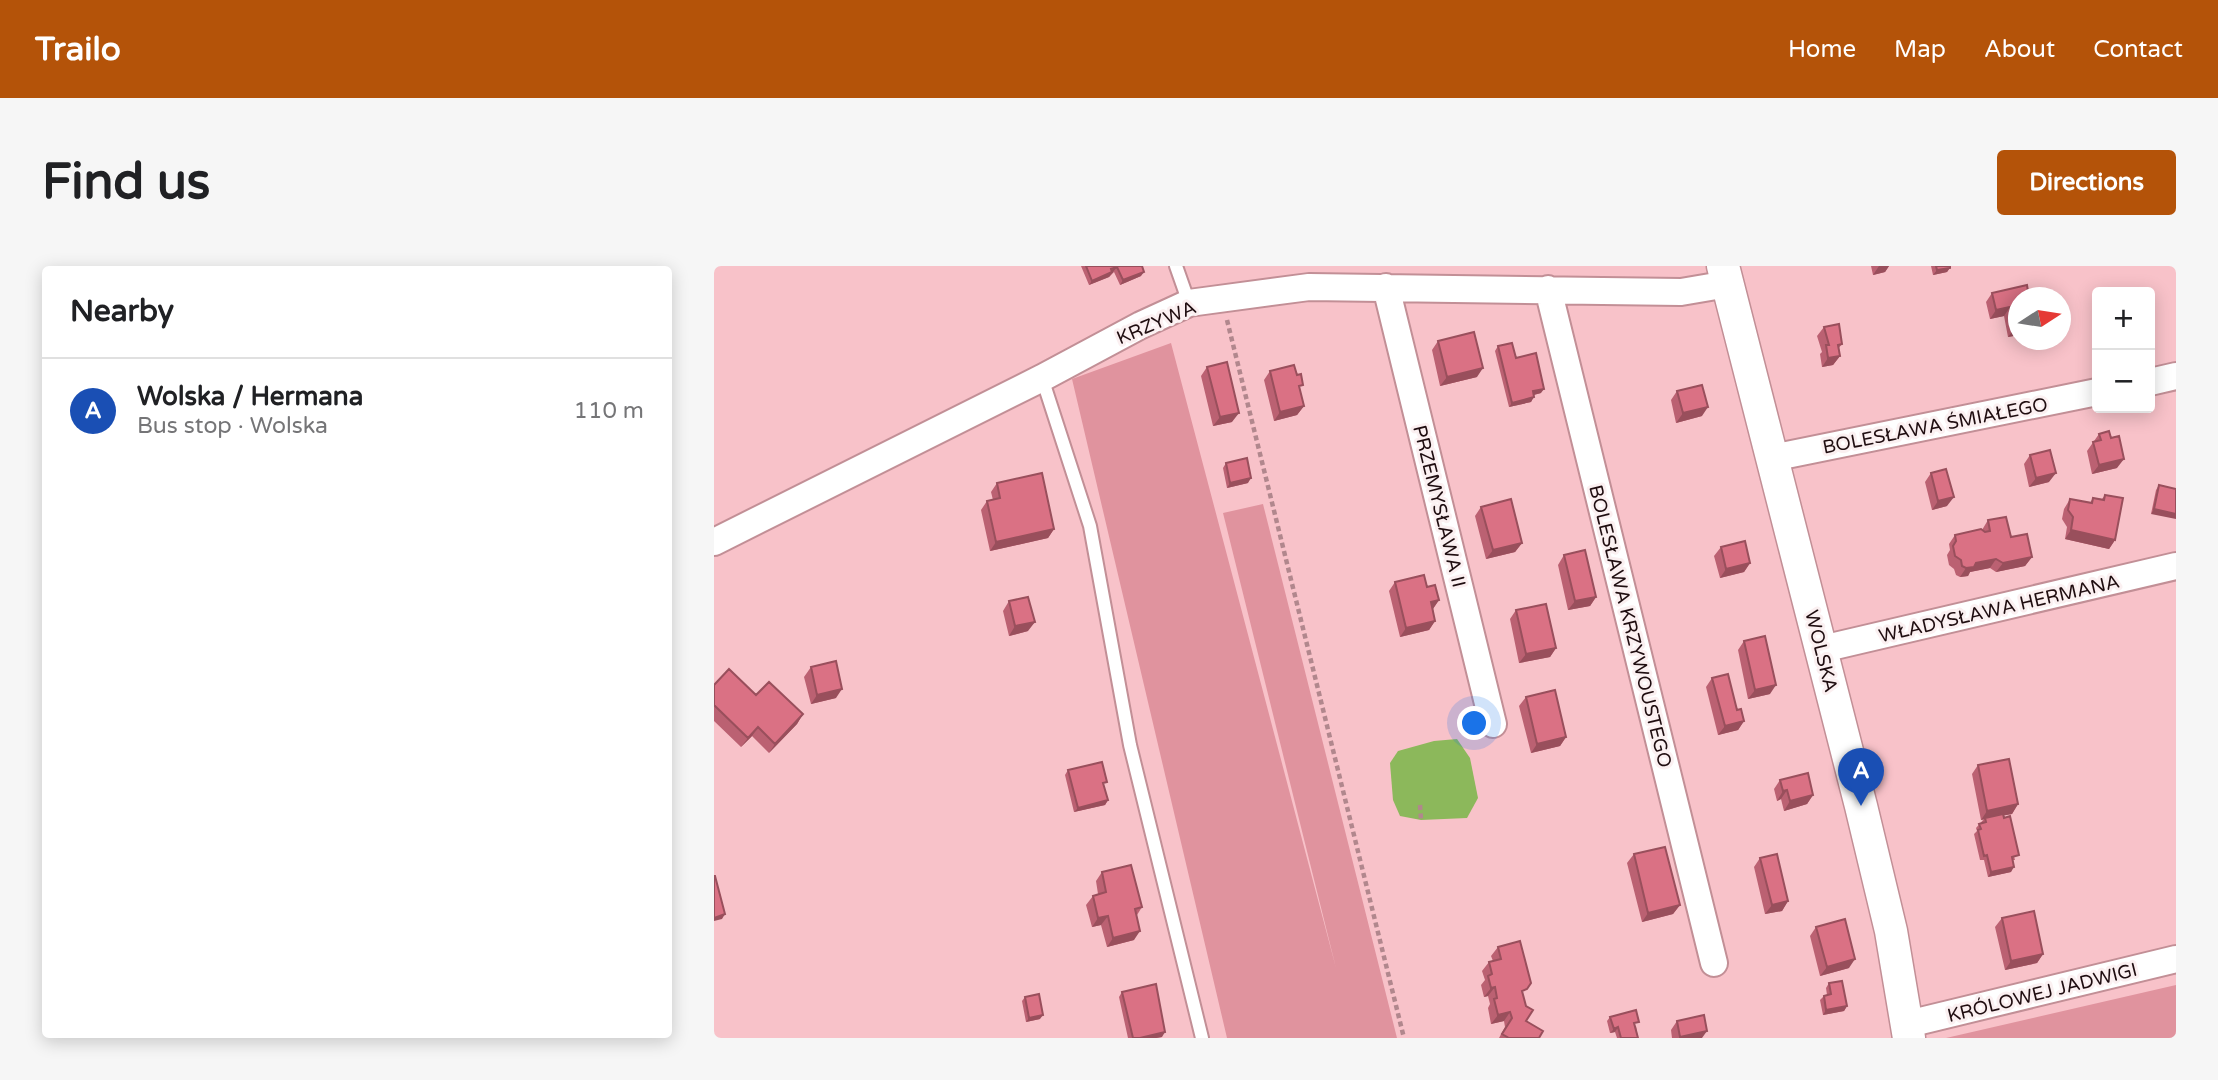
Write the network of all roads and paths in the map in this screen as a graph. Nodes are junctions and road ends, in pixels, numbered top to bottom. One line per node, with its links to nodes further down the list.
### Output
1 (1176, 266): 6 (lane)
2 (1725, 275): 4 (street, KRZYWA); 11 (street, WOLSKA)
3 (1386, 287): 4 (street, KRZYWA); 5 (street, KRZYWA); 15 (street, PRZEMYSŁAWA II)
4 (1548, 289): 19 (street, BOLESŁAWA KRZYWOUSTEGO)
5 (1222, 299): 6 (street, KRZYWA); 22 (path)
6 (1189, 303): 8 (street, KRZYWA)
7 (2176, 376): 9 (street)
8 (1042, 378): 12 (street, KRZYWA); 21 (lane)
9 (2155, 381)
10 (2092, 393): 11 (street, BOLESŁAWA ŚMIAŁEGO)
11 (1772, 458): 14 (street, WOLSKA)
12 (714, 542)
13 (2176, 566): 14 (street, WŁADYSŁAWA HERMANA)
14 (1822, 649): 20 (street, WOLSKA)
15 (1493, 724)
16 (1419, 805): 17 (path)
17 (1421, 820)
18 (2176, 959): 20 (street, KRÓLOWEJ JADWIGI)
19 (1714, 963)
20 (1908, 1031)
21 (1202, 1038)
22 (1404, 1038)

